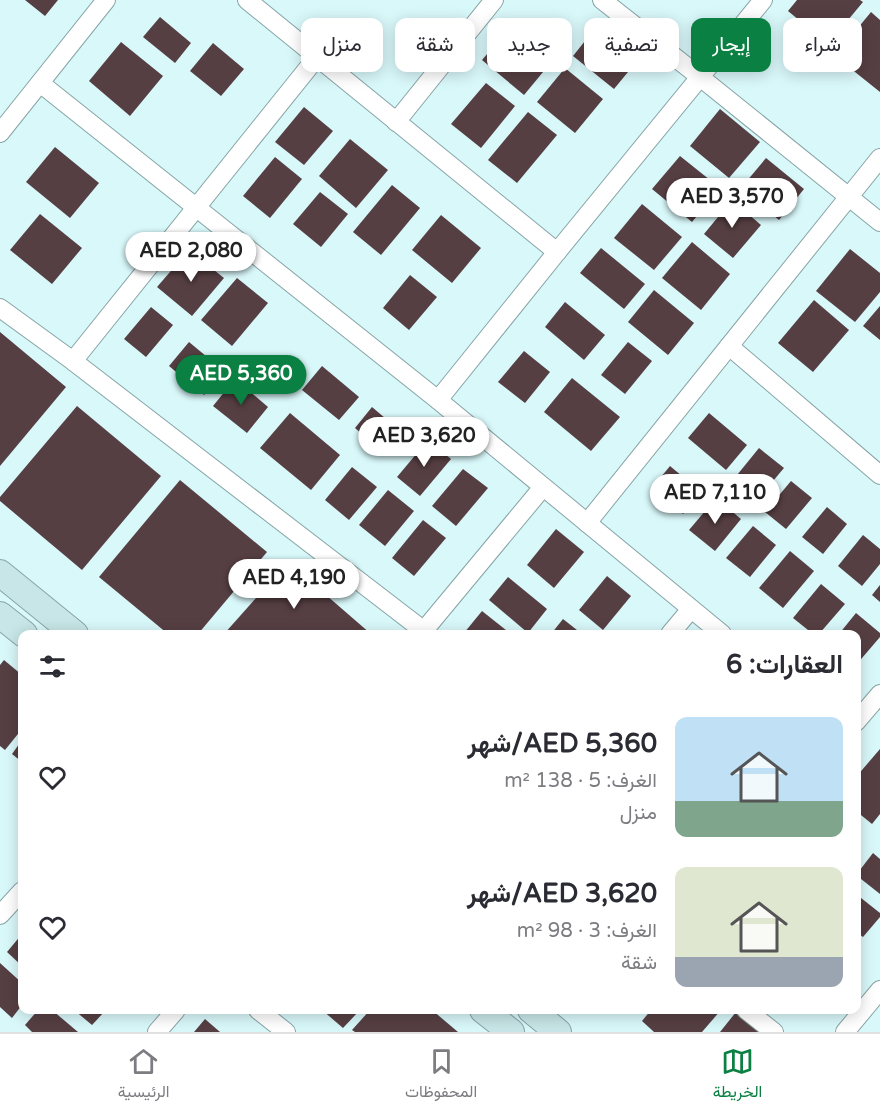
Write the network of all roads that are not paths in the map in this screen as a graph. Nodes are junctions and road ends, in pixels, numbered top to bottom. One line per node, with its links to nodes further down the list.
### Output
1 (106, 0): 10 (street)
2 (247, 0): 6 (street)
3 (494, 0): 11 (street)
4 (602, 0): 9 (street)
5 (763, 0): 9 (street)
6 (301, 45)
7 (304, 72): 15 (street)
8 (334, 72): 11 (street)
9 (700, 76): 14 (street); 17 (street)
10 (40, 83): 12 (street); 15 (street)
11 (396, 122): 17 (street)
12 (0, 133)
13 (880, 158): 14 (street)
14 (849, 197): 16 (street); 19 (street)
15 (195, 207): 20 (street); 21 (street)
16 (880, 222)
17 (557, 252): 21 (street)
18 (0, 308): 20 (street)
19 (729, 346): 22 (street); 24 (street)
20 (73, 361): 30 (street)
21 (438, 400): 23 (street)
22 (880, 475)
23 (543, 487): 24 (street); 31 (street)
24 (587, 523): 26 (street)
25 (0, 573): 29 (main road)
26 (691, 609): 32 (street); 33 (street)
27 (0, 615): 28 (main road)
28 (19, 630)
29 (70, 630)
30 (418, 630)
31 (424, 630)
32 (673, 630)
33 (717, 630)
34 (880, 694): 35 (street)
35 (861, 716)
36 (18, 895): 37 (street)
37 (0, 915)
38 (880, 990): 39 (street)
39 (861, 1013)
40 (173, 1014): 46 (street)
41 (263, 1014): 47 (street)
42 (488, 1014): 48 (main road)
43 (536, 1014): 49 (main road)
44 (751, 1014): 50 (street)
45 (860, 1014): 51 (street)
46 (157, 1032)
47 (286, 1032)
48 (511, 1032)
49 (558, 1032)
50 (774, 1032)
51 (845, 1032)

